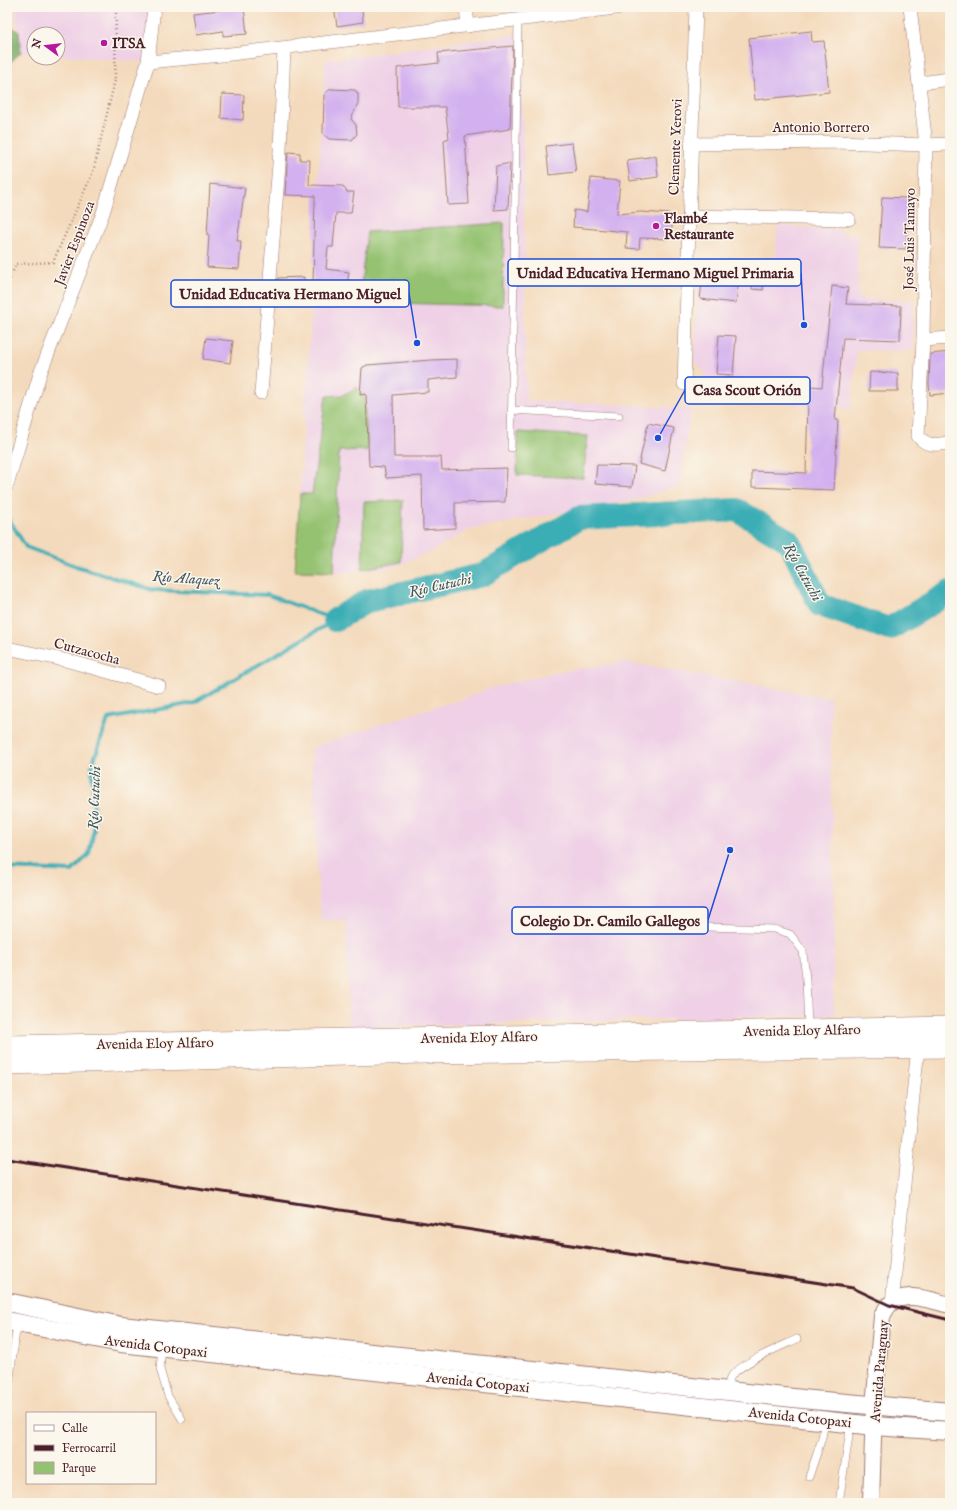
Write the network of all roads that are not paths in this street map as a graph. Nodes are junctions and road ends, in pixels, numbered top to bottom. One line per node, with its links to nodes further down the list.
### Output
1 (154, 7): 9 (street, Javier Espinoza)
2 (466, 7): 7 (street)
3 (624, 7): 6 (street)
4 (696, 7): 12 (street, Clemente Yerovi)
5 (910, 7): 11 (street, José Luis Tamayo)
6 (518, 20): 7 (street); 21 (lane)
7 (468, 26): 8 (street)
8 (284, 48): 9 (street); 20 (street)
9 (148, 62): 25 (street, Javier Espinoza)
10 (950, 79): 11 (street)
11 (920, 83): 14 (street, José Luis Tamayo)
12 (691, 144): 14 (street, Antonio Borrero); 15 (street, Clemente Yerovi)
13 (950, 144): 14 (street, Antonio Borrero)
14 (926, 145): 18 (street, José Luis Tamayo)
15 (689, 216): 16 (street); 19 (street, Clemente Yerovi)
16 (849, 219)
17 (950, 338): 18 (street)
18 (923, 340): 23 (street, José Luis Tamayo)
19 (684, 384)
20 (261, 393)
21 (511, 410): 22 (lane); 24 (lane)
22 (619, 416)
23 (950, 443)
24 (510, 448)
25 (7, 485)
26 (7, 648): 27 (street, Cutzacocha)
27 (159, 686)
28 (668, 926): 30 (lane)
29 (950, 1027): 30 (main road, Avenida Eloy Alfaro)
30 (808, 1030): 31 (main road, Avenida Eloy Alfaro)
31 (7, 1046)
32 (918, 1047): 33 (main road, Avenida Eloy Alfaro); 34 (main road, Avenida Eloy Alfaro); 36 (street)
33 (950, 1047)
34 (7, 1064)
35 (7, 1302): 41 (main road, Avenida Cotopaxi)
36 (892, 1303): 37 (street, Avenida Paraguay); 43 (street, Avenida Paraguay)
37 (950, 1305)
38 (12, 1322): 40 (main road, Avenida Cotopaxi); 42 (lane)
39 (797, 1339): 41 (lane)
40 (162, 1348): 45 (lane); 46 (main road, Avenida Cotopaxi)
41 (727, 1391): 43 (main road, Avenida Cotopaxi)
42 (7, 1401)
43 (874, 1406): 44 (main road, Avenida Cotopaxi); 48 (street, Avenida Paraguay)
44 (950, 1412)
45 (182, 1419)
46 (826, 1420): 47 (main road, Avenida Cotopaxi); 50 (lane)
47 (851, 1423): 48 (main road, Avenida Cotopaxi); 51 (lane)
48 (874, 1426): 49 (main road, Avenida Cotopaxi); 52 (street, Avenida Paraguay)
49 (950, 1431)
50 (809, 1477)
51 (839, 1503)
52 (871, 1503)

